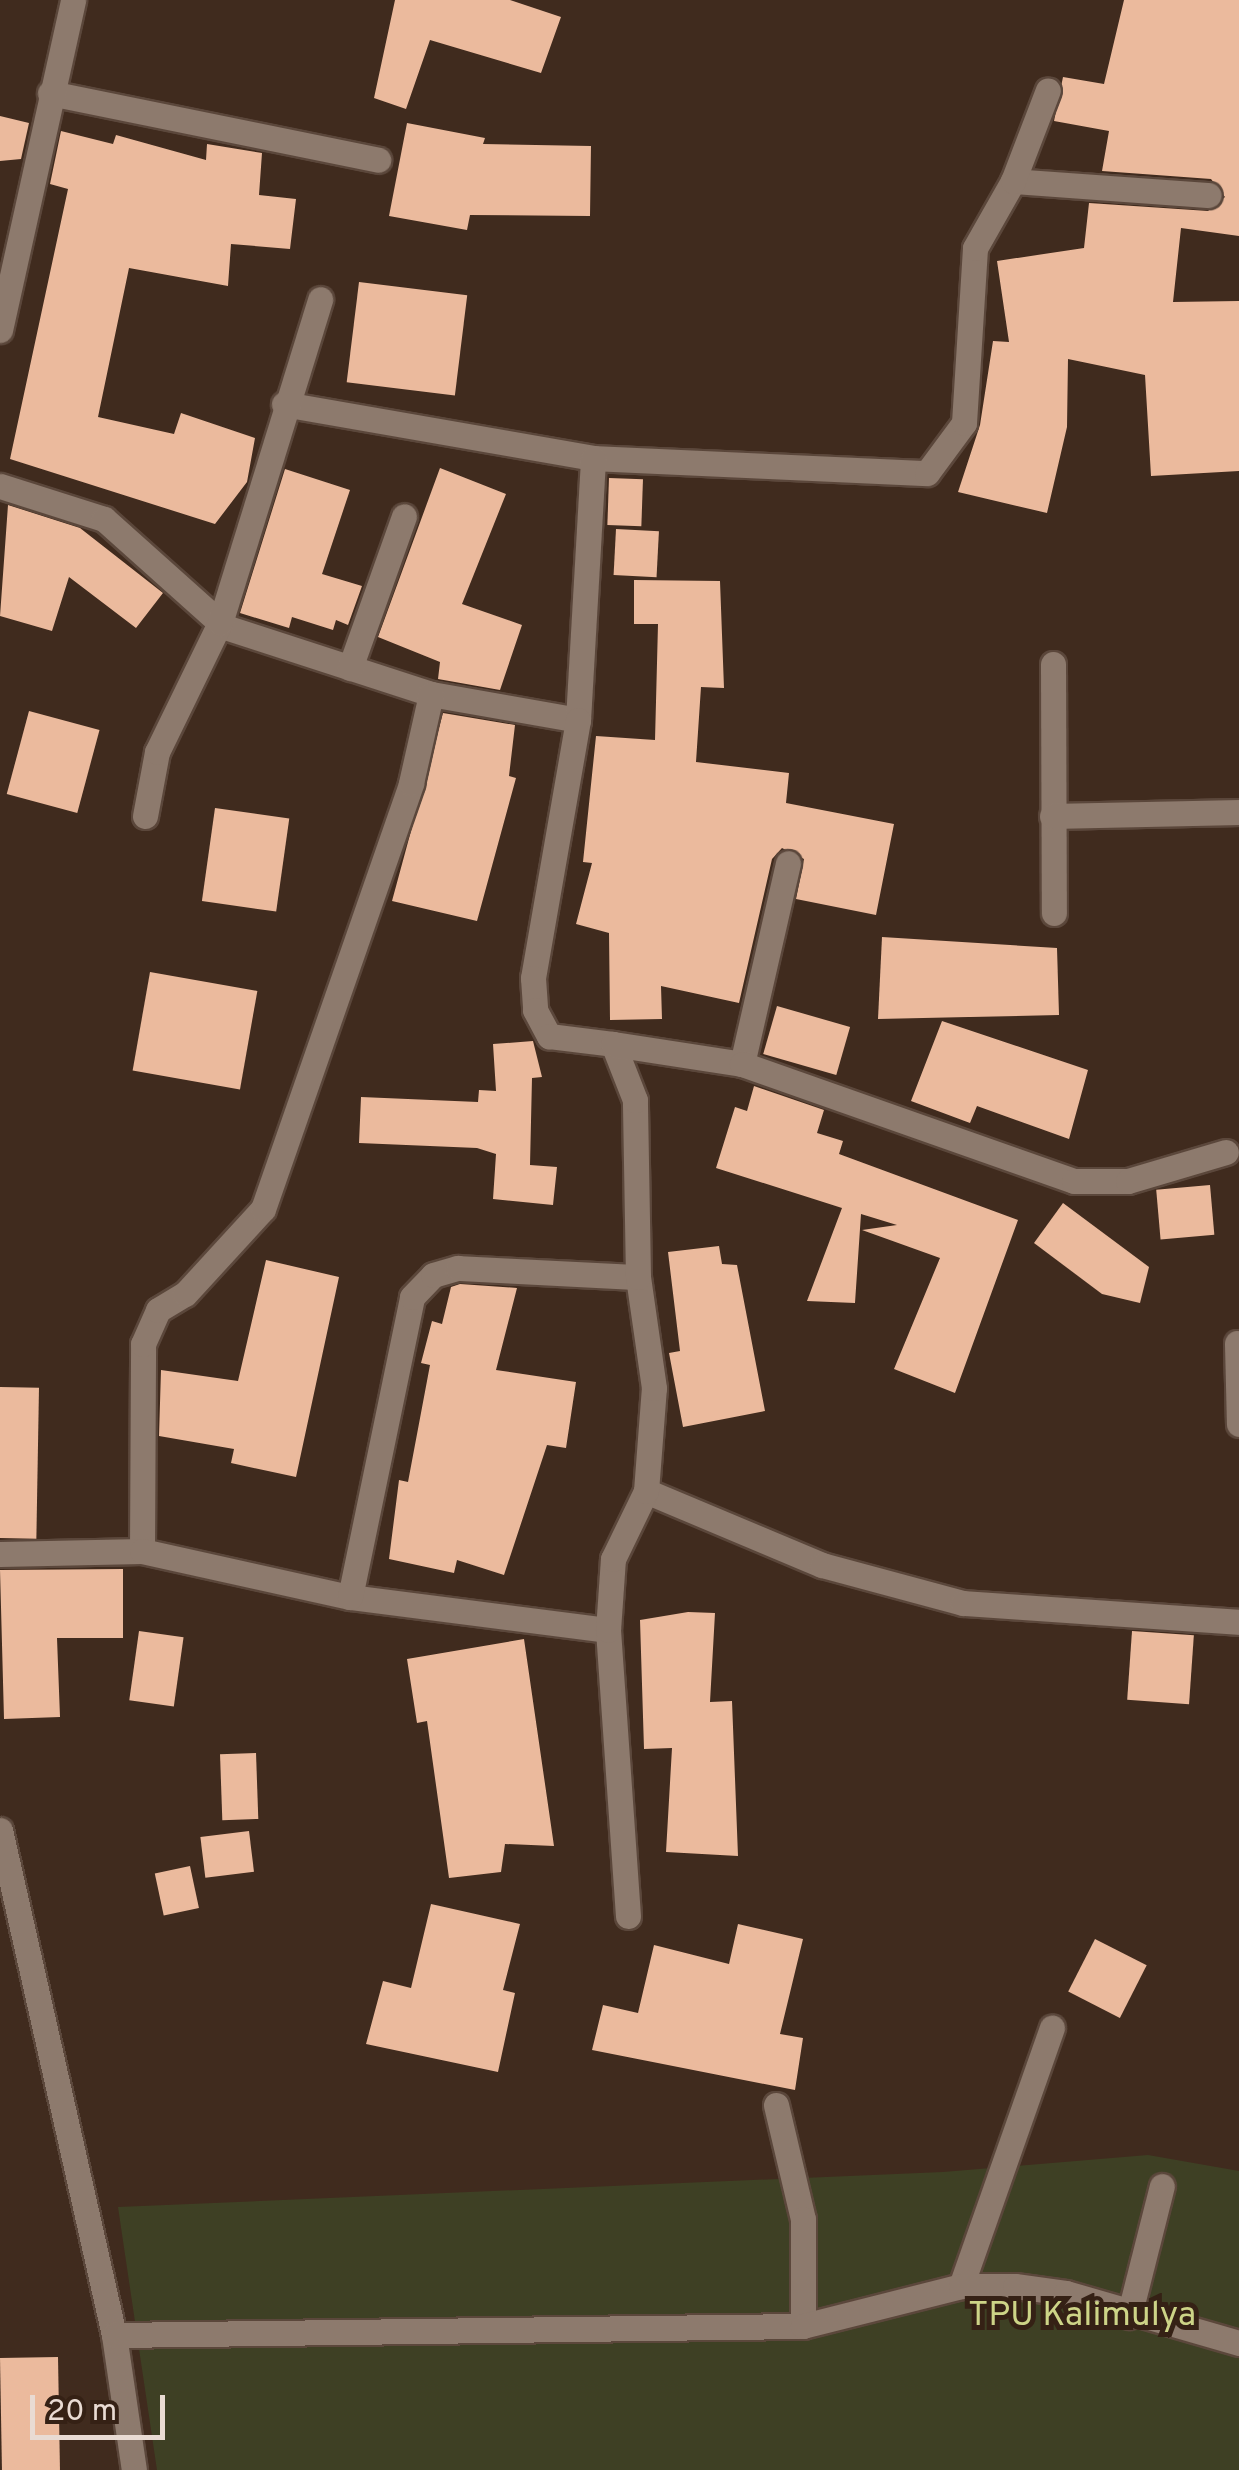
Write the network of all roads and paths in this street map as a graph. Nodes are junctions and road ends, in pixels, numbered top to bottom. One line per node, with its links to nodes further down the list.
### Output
1 (73, 0): 3 (street)
2 (1048, 90): 5 (street)
3 (50, 93): 4 (street); 8 (street)
4 (378, 160)
5 (1014, 182): 6 (street); 10 (street)
6 (1209, 195)
7 (320, 299): 9 (street)
8 (0, 330)
9 (284, 404): 10 (street); 13 (street)
10 (593, 458): 17 (street)
11 (0, 486): 13 (street)
12 (404, 516): 15 (street)
13 (220, 623): 15 (street); 19 (street)
14 (1053, 664): 20 (street)
15 (350, 668): 16 (street)
16 (431, 694): 17 (street); 30 (street)
17 (578, 720): 23 (street)
18 (1239, 812): 20 (street)
19 (145, 816)
20 (1052, 816): 22 (street)
21 (788, 863): 24 (street)
22 (1054, 913)
23 (614, 1044): 24 (street); 26 (street)
24 (742, 1064): 25 (street)
25 (1226, 1152)
26 (638, 1276): 29 (street); 32 (street)
27 (1237, 1343): 28 (street)
28 (1239, 1424)
29 (646, 1491): 33 (street); 34 (street)
30 (142, 1551): 31 (street); 32 (street)
31 (0, 1554)
32 (350, 1597): 34 (street)
33 (1239, 1622)
34 (608, 1630): 36 (street)
35 (0, 1830): 43 (street)
36 (628, 1916)
37 (1052, 2028): 40 (street)
38 (776, 2105): 42 (street)
39 (1162, 2186): 41 (street)
40 (961, 2286): 41 (street); 42 (street)
41 (1129, 2316): 44 (street)
42 (803, 2326): 43 (street)
43 (114, 2335): 45 (street)
44 (1239, 2343)
45 (134, 2470)

